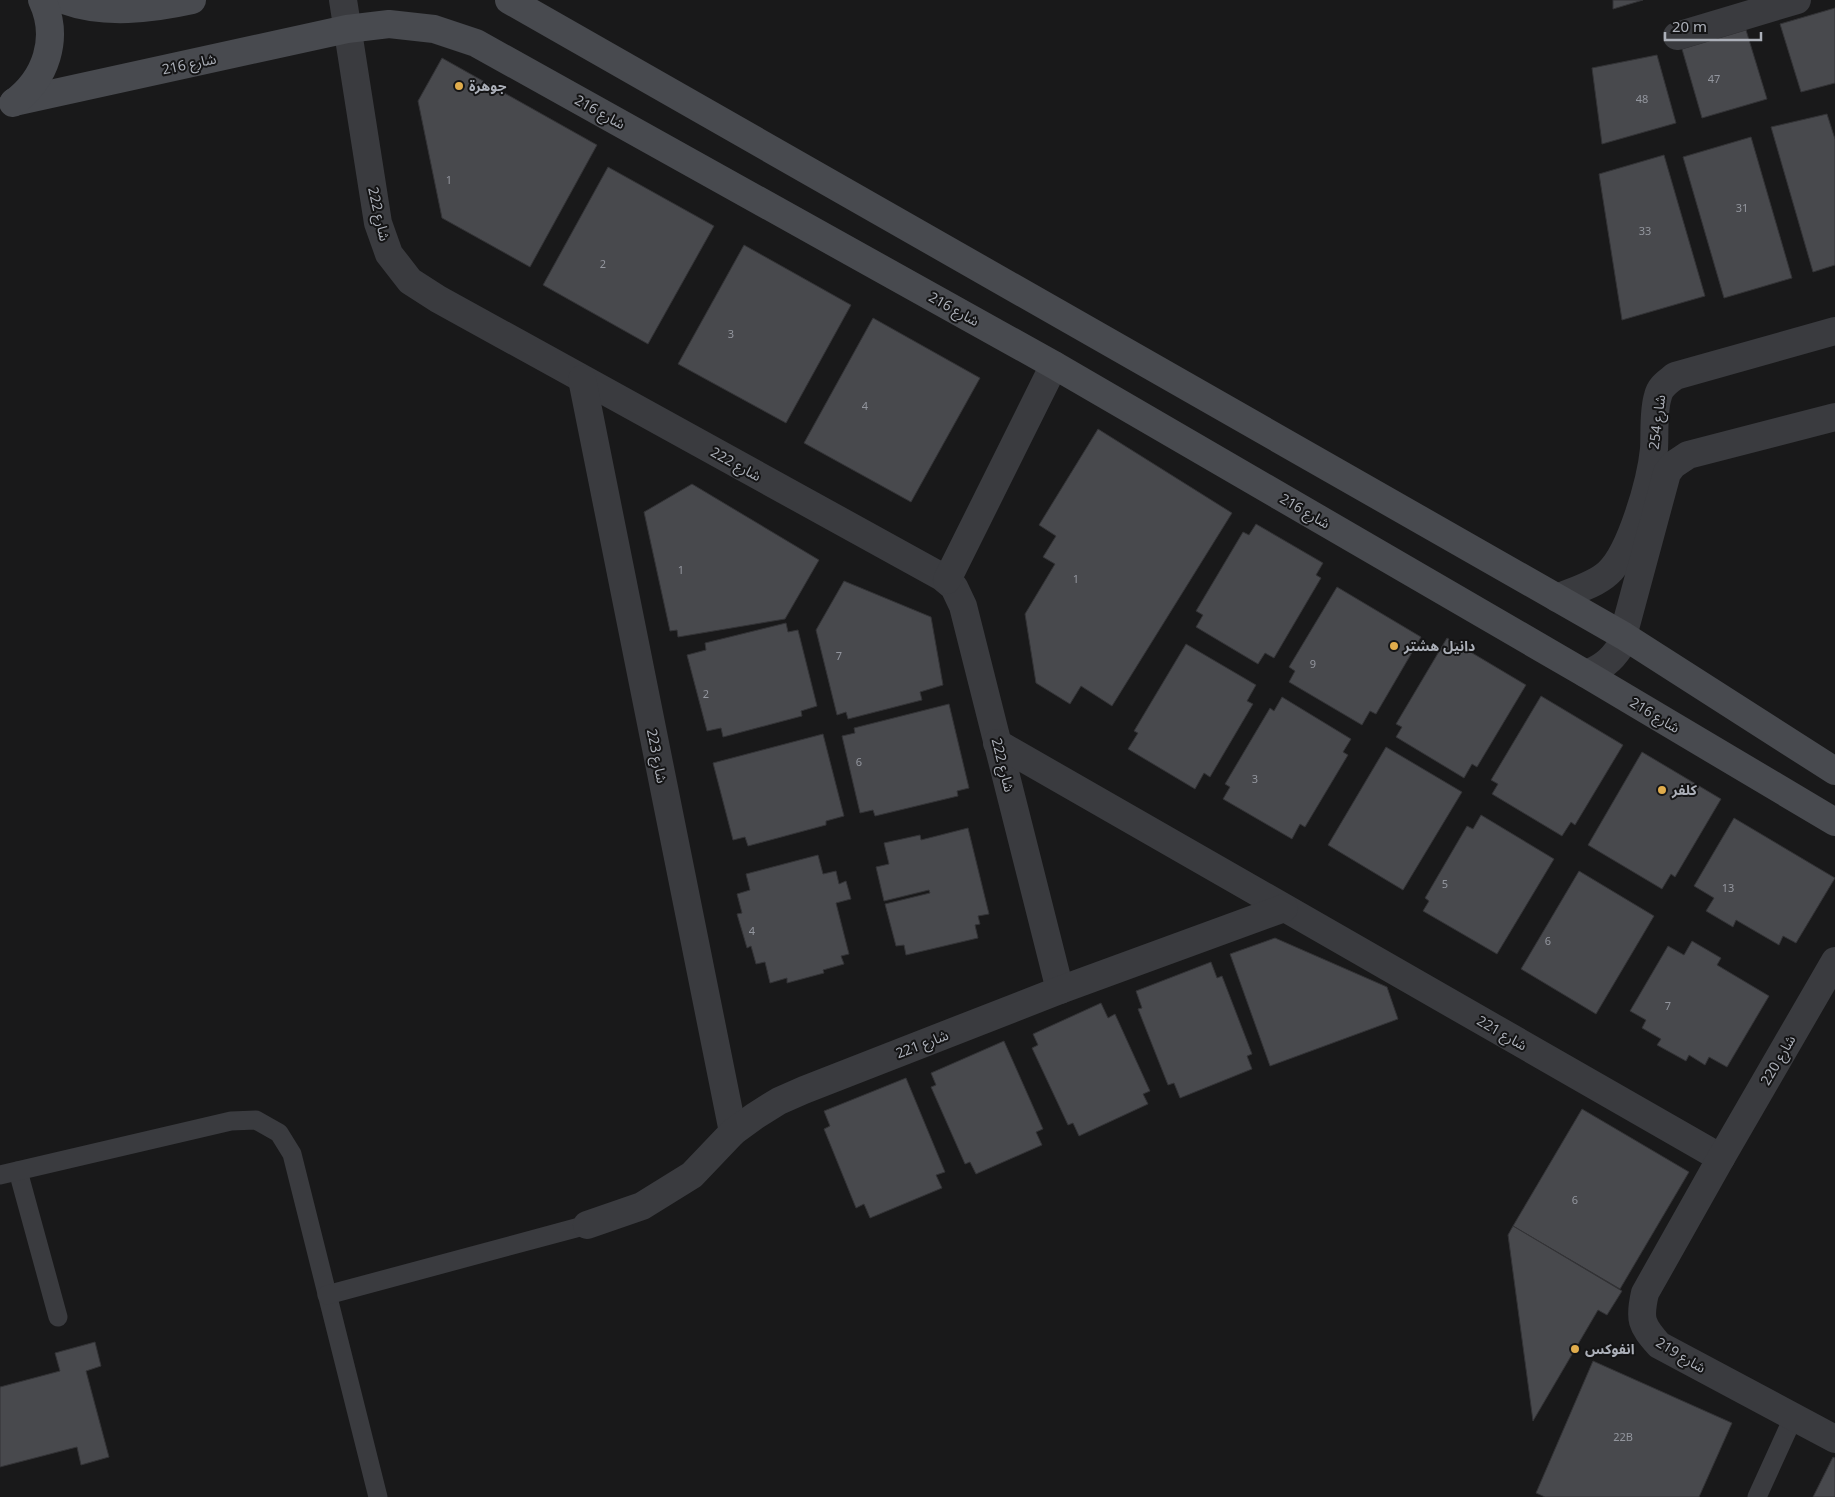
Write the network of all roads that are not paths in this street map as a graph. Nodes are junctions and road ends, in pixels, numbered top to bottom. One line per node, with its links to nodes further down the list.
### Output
1 (42, 0): 9 (main road)
2 (64, 0): 3 (main road)
3 (192, 0)
4 (342, 0): 7 (street, شارع 222)
5 (510, 0): 15 (main road)
6 (1797, 0): 8 (street)
7 (347, 29): 9 (main road, شارع 216); 11 (main road, شارع 216); 12 (street, شارع 222)
8 (1677, 36)
9 (7, 105)
10 (1835, 332): 15 (street, شارع 254)
11 (1054, 365): 14 (street); 17 (main road, شارع 216)
12 (582, 379): 14 (street, شارع 222); 24 (street, شارع 223)
13 (1835, 417): 16 (street, شارع 254)
14 (947, 580): 18 (street, شارع 222)
15 (1557, 598): 16 (main road)
16 (1624, 636): 17 (street, شارع 254); 19 (main road)
17 (1586, 674): 20 (main road, شارع 216)
18 (997, 742): 21 (street, شارع 221); 23 (street, شارع 222)
19 (1835, 771)
20 (1835, 822)
21 (1284, 908): 23 (street, شارع 221); 25 (street, شارع 221)
22 (1835, 961): 25 (street, شارع 220)
23 (1060, 990): 24 (street, شارع 221)
24 (733, 1132): 27 (street, شارع 221)
25 (1720, 1158): 30 (street, شارع 219)
26 (9, 1173): 28 (lane); 29 (lane)
27 (587, 1226): 28 (lane)
28 (327, 1295): 32 (lane)
29 (58, 1317)
30 (1793, 1418): 31 (street, شارع 219); 33 (lane)
31 (1835, 1439)
32 (378, 1497)
33 (1757, 1497)

